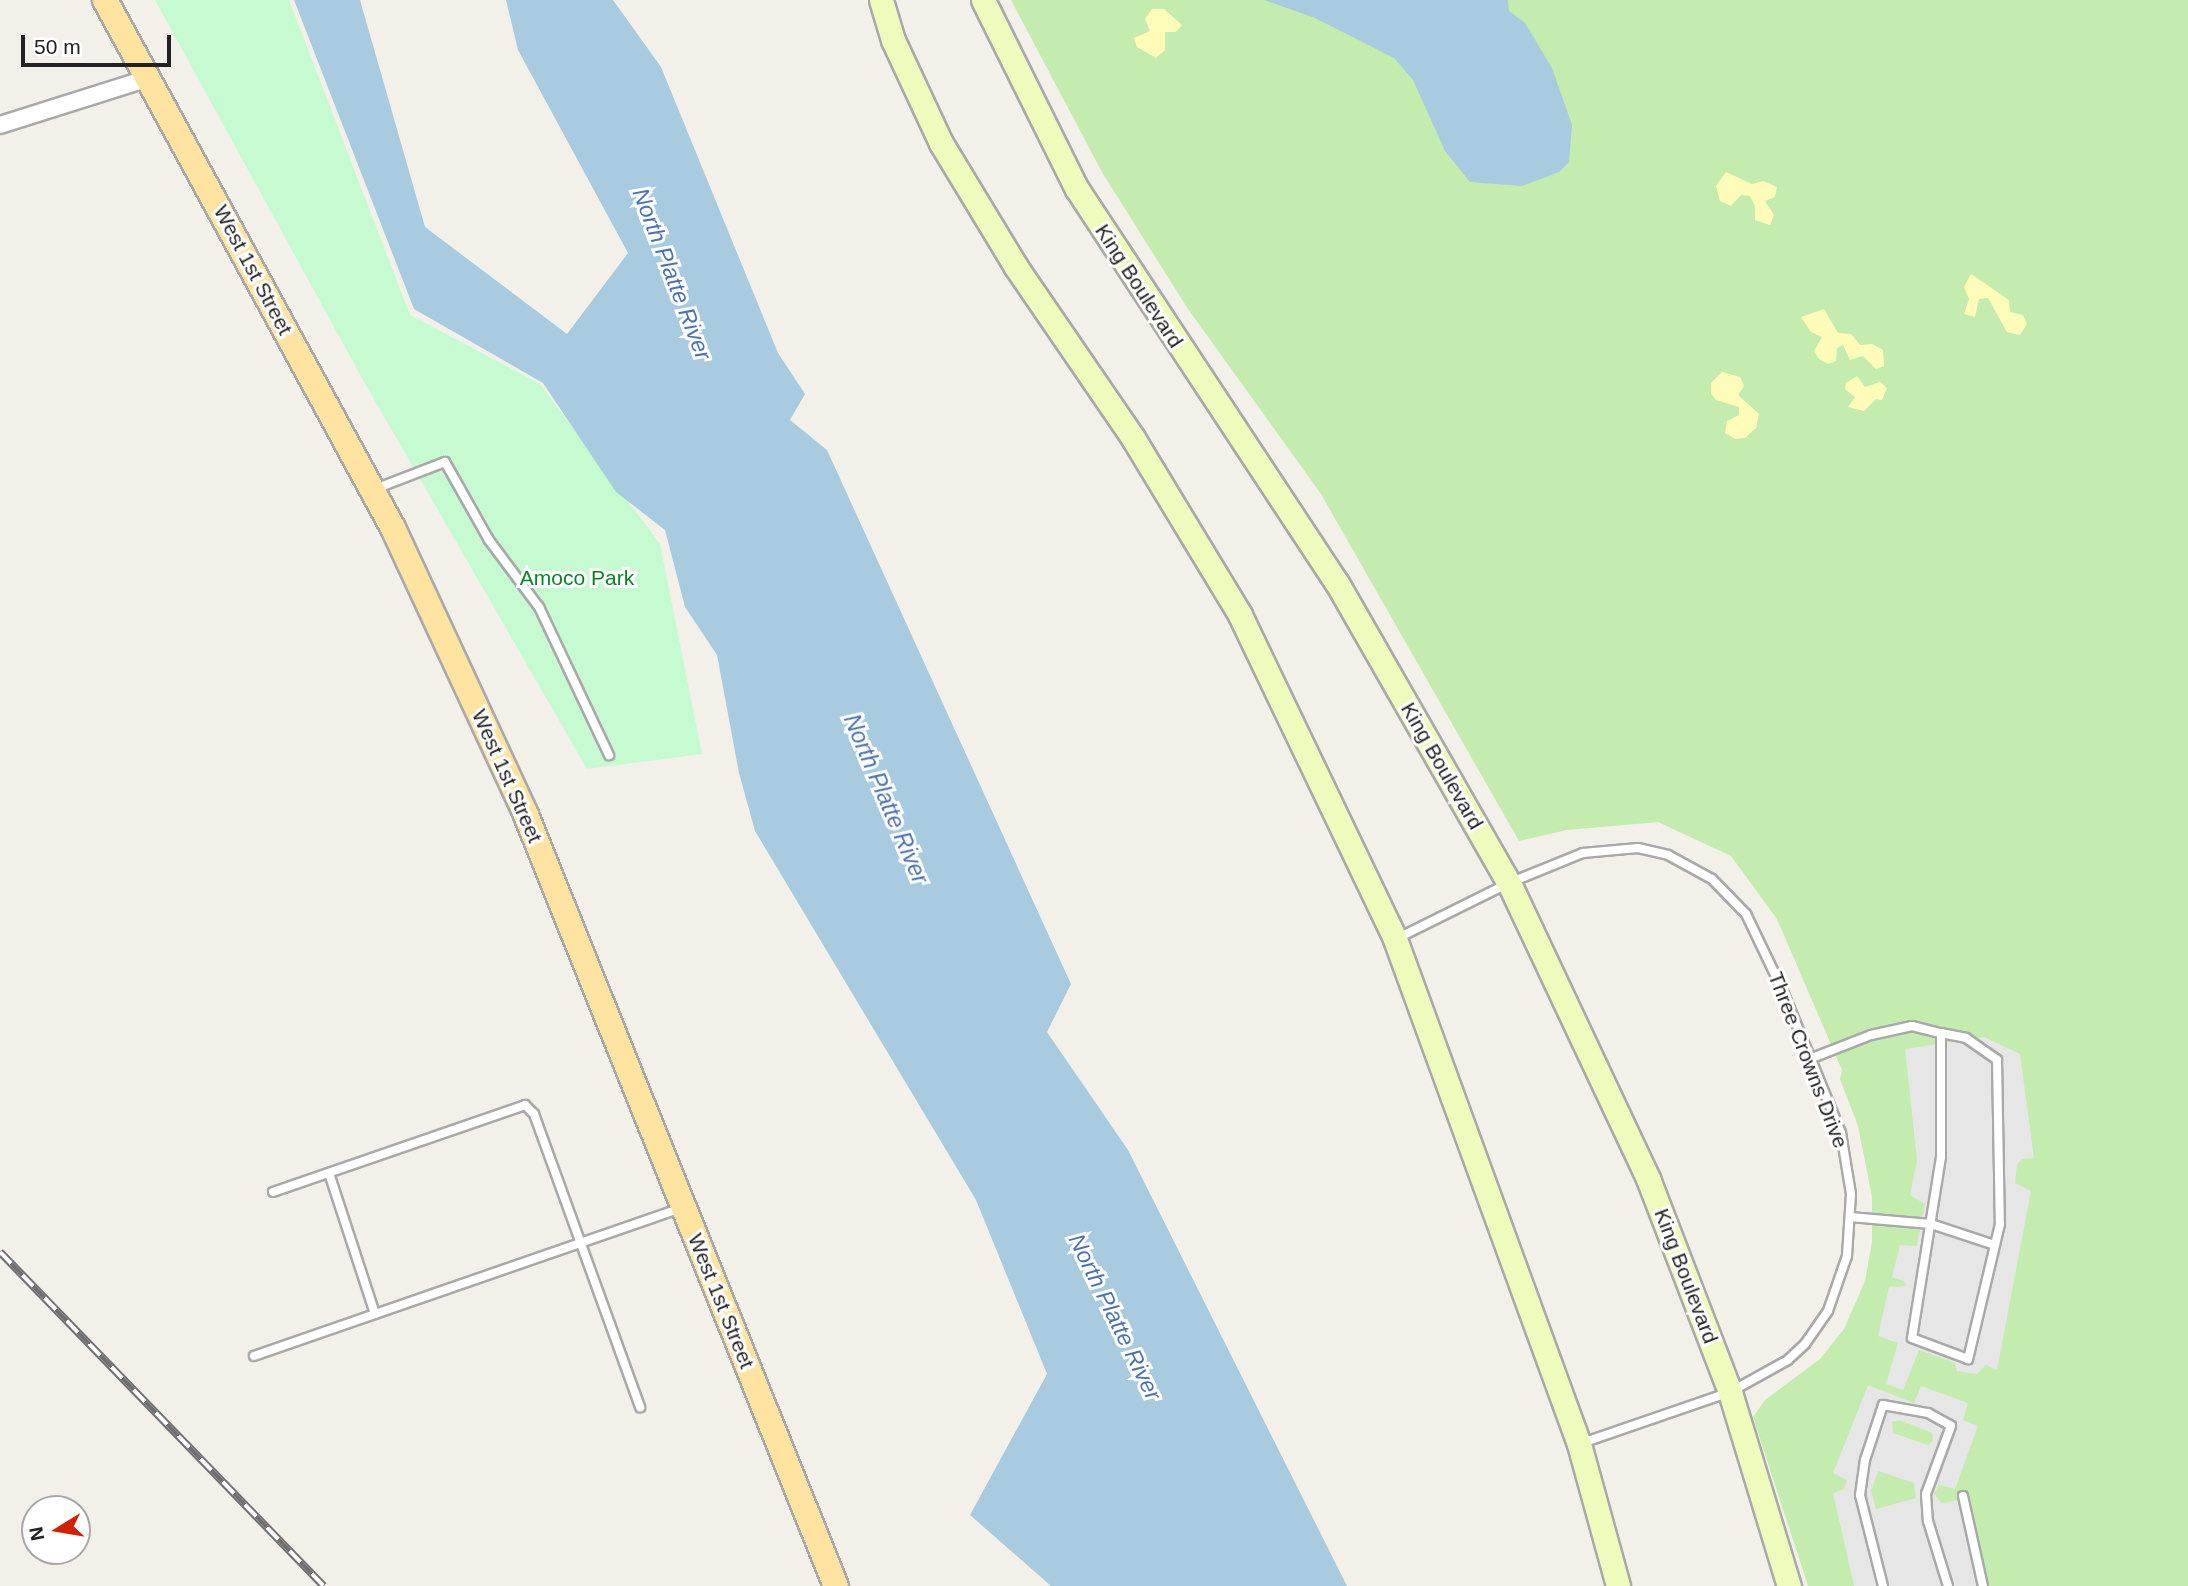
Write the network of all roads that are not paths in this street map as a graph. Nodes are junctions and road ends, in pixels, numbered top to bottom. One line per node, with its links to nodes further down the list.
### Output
1 (106, 0): 4 (main road, West 1st Street)
2 (881, 0): 9 (street)
3 (983, 0): 8 (street, King Boulevard)
4 (149, 78): 5 (street); 6 (main road, West 1st Street)
5 (0, 125)
6 (372, 490): 7 (lane); 14 (main road, West 1st Street)
7 (609, 755)
8 (1509, 883): 9 (lane, Three Crowns Drive); 11 (lane, Three Crowns Drive); 21 (street, King Boulevard)
9 (1395, 939): 23 (street)
10 (1941, 1032): 11 (lane); 16 (lane); 18 (lane)
11 (1812, 1058): 15 (lane, Three Crowns Drive)
12 (330, 1173): 13 (lane); 17 (lane); 19 (lane)
13 (274, 1192)
14 (683, 1207): 17 (lane); 25 (main road, West 1st Street)
15 (1850, 1217): 16 (lane); 21 (lane, Three Crowns Drive)
16 (1931, 1224): 18 (lane); 18 (lane)
17 (582, 1243): 19 (lane); 22 (lane)
18 (1995, 1245)
19 (374, 1314): 20 (lane)
20 (254, 1356)
21 (1730, 1392): 23 (lane, Three Crowns Drive); 27 (street, King Boulevard)
22 (640, 1407)
23 (1579, 1444): 26 (street)
24 (1963, 1496): 30 (lane)
25 (836, 1586)
26 (1618, 1586)
27 (1789, 1586)
28 (1884, 1586): 29 (lane)
29 (1948, 1586)
30 (1983, 1586)

